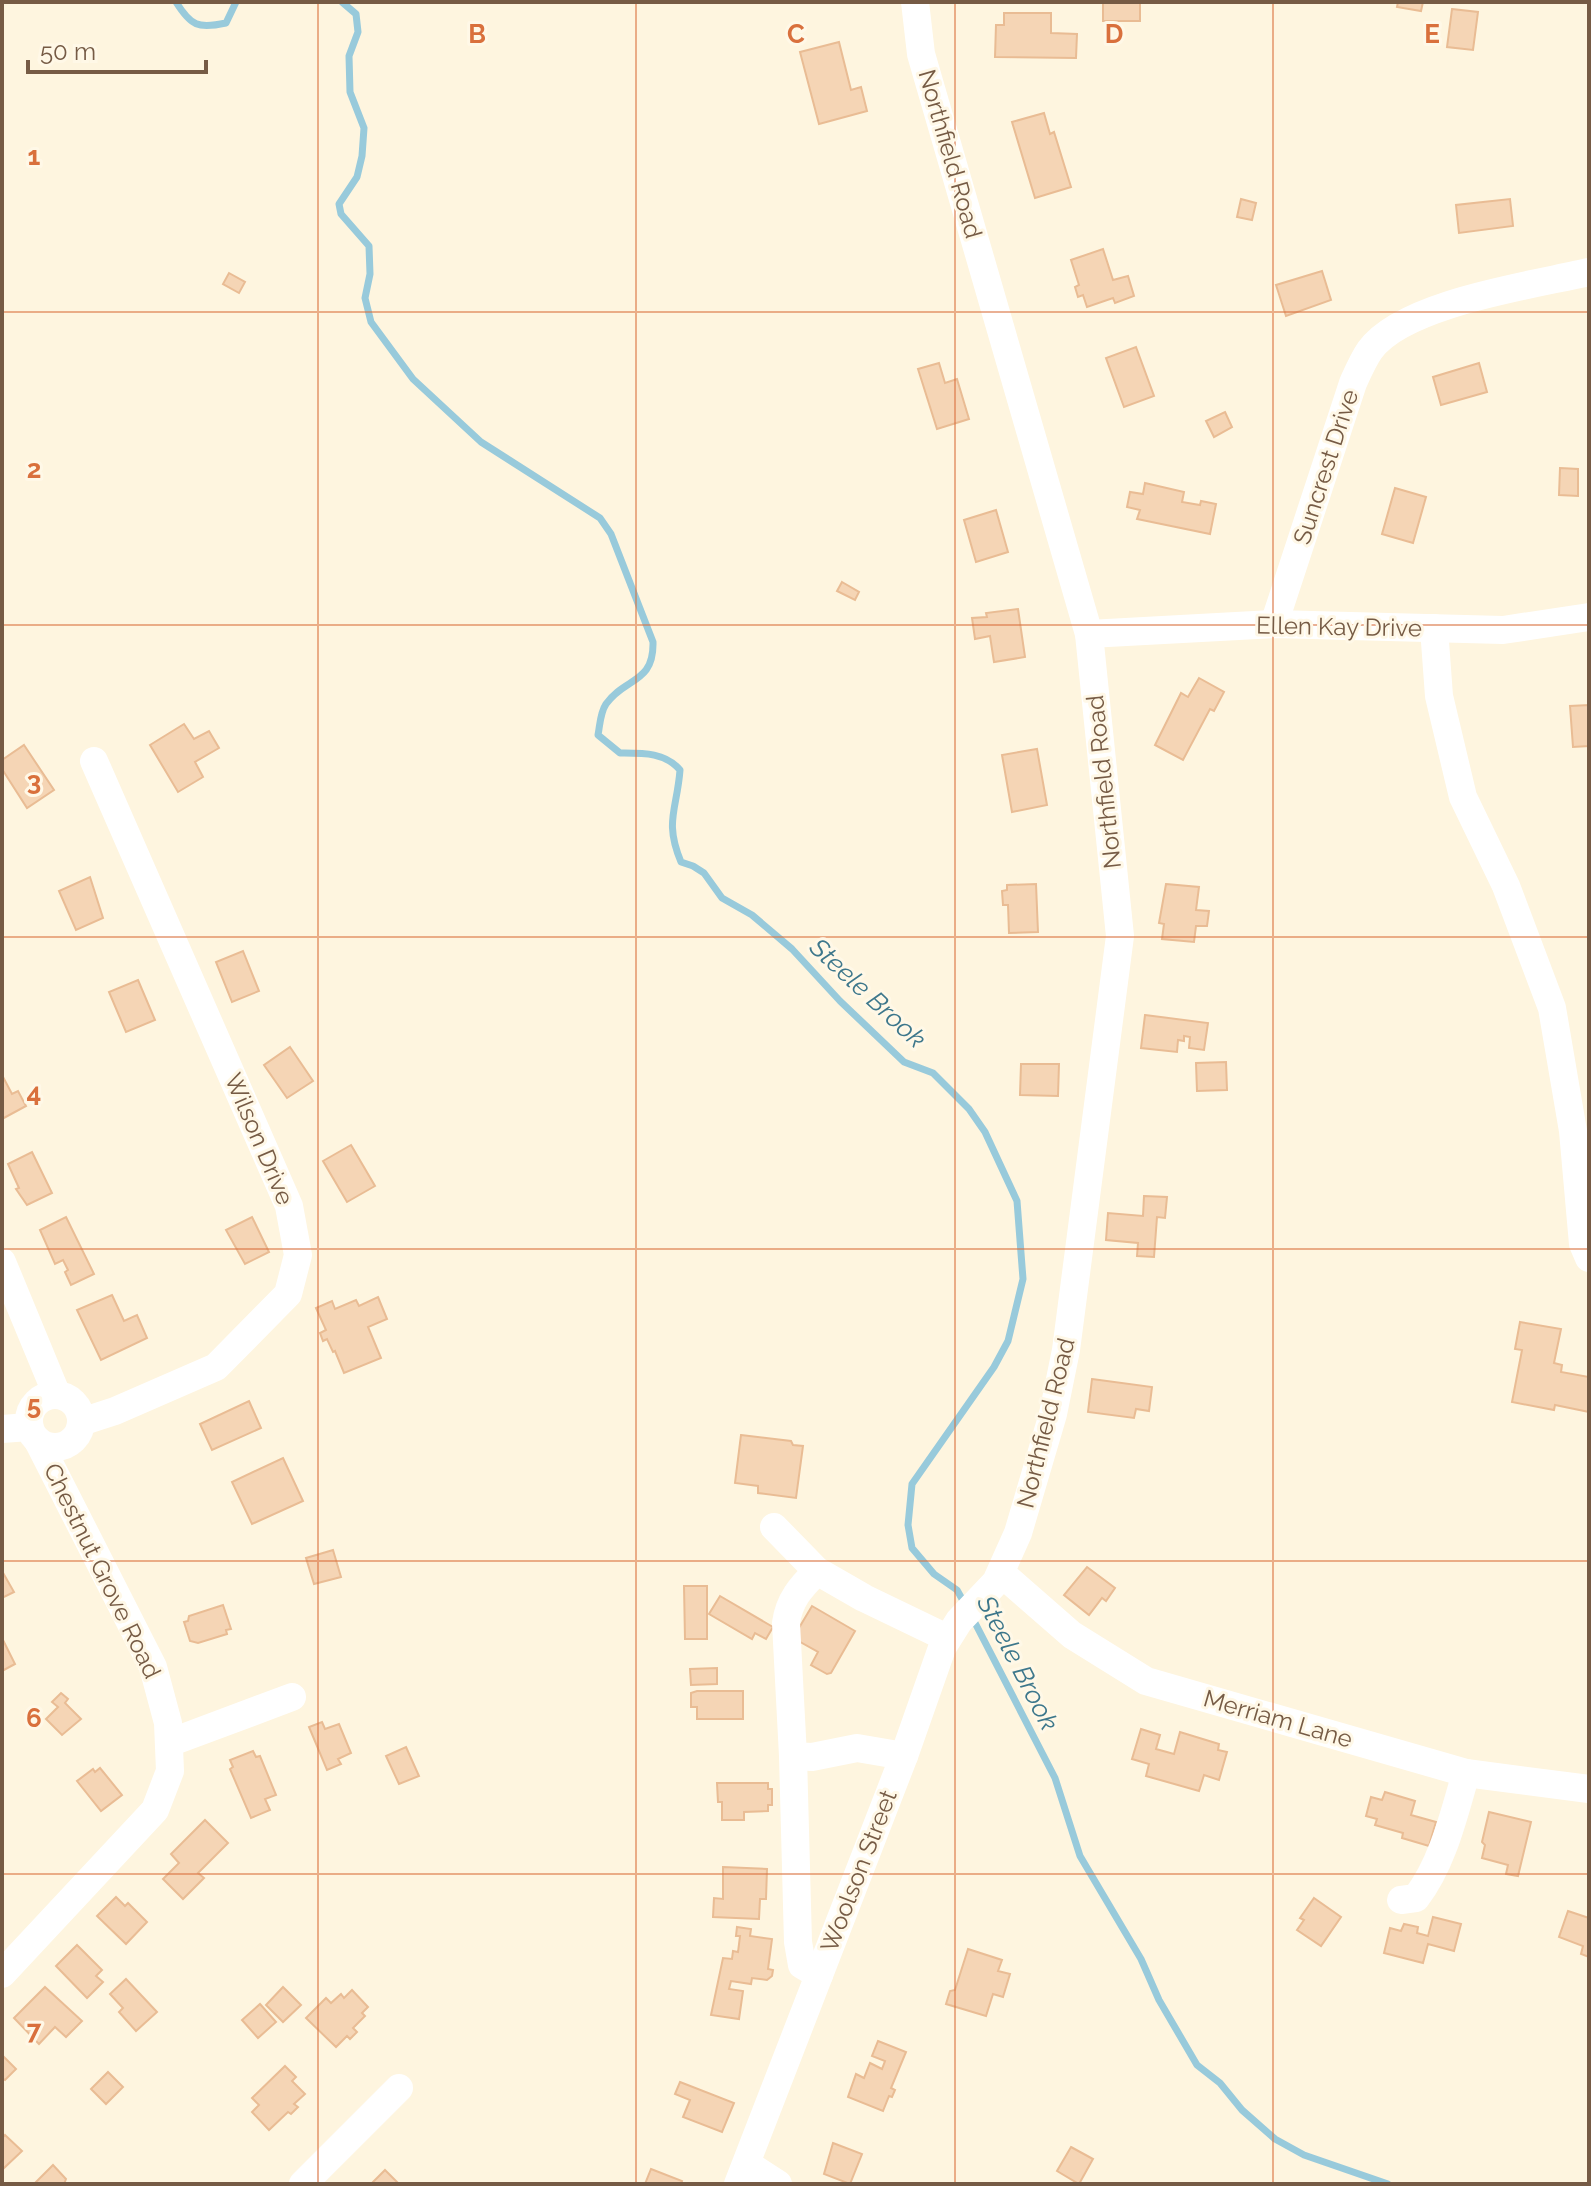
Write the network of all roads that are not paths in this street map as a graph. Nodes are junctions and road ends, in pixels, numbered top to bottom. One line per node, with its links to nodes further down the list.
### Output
1 (915, 2): 6 (street, Northfield Road)
2 (1589, 272): 4 (street, Suncrest Drive)
3 (1589, 617): 5 (street, Ellen Kay Drive)
4 (1274, 624): 5 (street, Ellen Kay Drive); 6 (street, Ellen Kay Drive)
5 (1434, 628): 8 (street)
6 (1089, 634): 16 (street, Northfield Road)
7 (94, 761): 12 (street, Wilson Drive)
8 (1580, 1116): 9 (street)
9 (1589, 1258)
10 (2, 1262): 11 (street)
11 (57, 1395): 12 (street); 13 (street)
12 (81, 1422): 13 (street, Chestnut Grove Road)
13 (23, 1433): 19 (street, Chestnut Grove Road)
14 (774, 1527): 15 (street)
15 (817, 1571): 17 (street); 20 (street)
16 (994, 1583): 17 (street, Woolson Street); 22 (street, Merriam Lane)
17 (954, 1628): 21 (street, Woolson Street)
18 (292, 1697): 19 (street)
19 (169, 1743): 25 (street, Chestnut Grove Road)
20 (793, 1756): 21 (street); 26 (street)
21 (904, 1756): 26 (street, Woolson Street)
22 (1466, 1773): 23 (street, Merriam Lane); 24 (street)
23 (1589, 1789)
24 (1401, 1900)
25 (2, 1974)
26 (819, 1975): 28 (street, Woolson Street)
27 (399, 2088): 29 (street)
28 (742, 2174): 30 (street)
29 (303, 2184)
30 (778, 2184)

